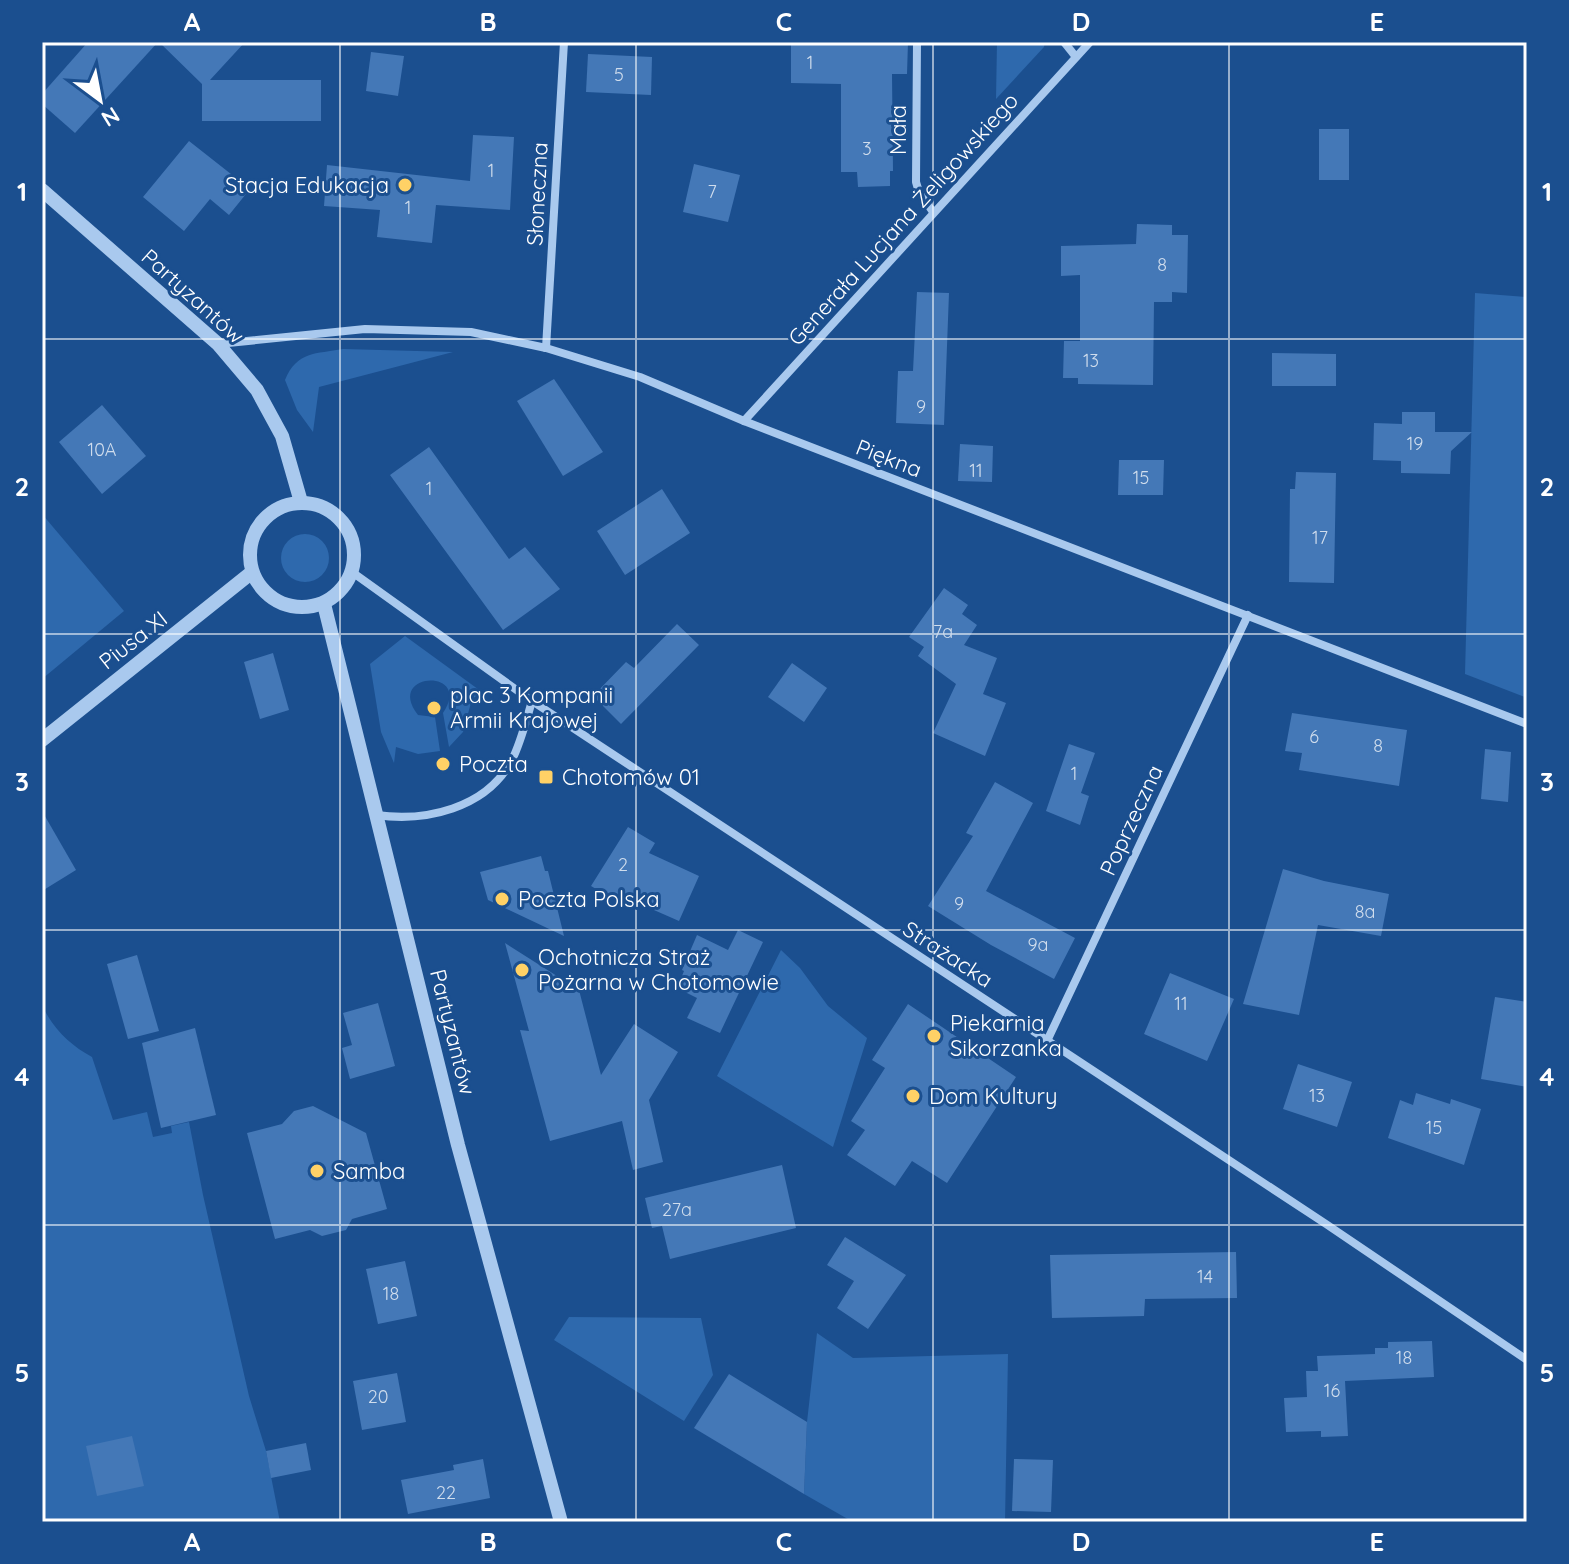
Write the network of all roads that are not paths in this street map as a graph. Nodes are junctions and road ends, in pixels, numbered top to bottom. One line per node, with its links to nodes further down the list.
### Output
1 (564, 42): 9 (street, Słoneczna)
2 (917, 42): 7 (street, Mała)
3 (1064, 42): 5 (street)
4 (1090, 42): 5 (street, Generała Lucjana Żeligowskiego)
5 (1076, 57): 7 (street, Generała Lucjana Żeligowskiego)
6 (42, 190): 8 (street, Partyzantów)
7 (933, 212): 10 (street, Generała Lucjana Żeligowskiego)
8 (218, 344): 9 (street, Piękna); 11 (street, Partyzantów)
9 (546, 348): 10 (street, Piękna)
10 (744, 421): 15 (street, Piękna)
11 (301, 502): 12 (street); 13 (street)
12 (352, 572): 14 (street); 16 (street, Strażacka)
13 (251, 573): 14 (street); 18 (street, Piusa XI)
14 (324, 604): 19 (street, Partyzantów)
15 (1248, 615): 17 (street, Piękna); 20 (street, Poprzeczna)
16 (532, 701): 19 (street); 20 (street, Strażacka)
17 (1527, 724)
18 (42, 740)
19 (376, 815): 22 (street, Partyzantów)
20 (1047, 1041): 21 (street, Strażacka)
21 (1527, 1360)
22 (561, 1522)

